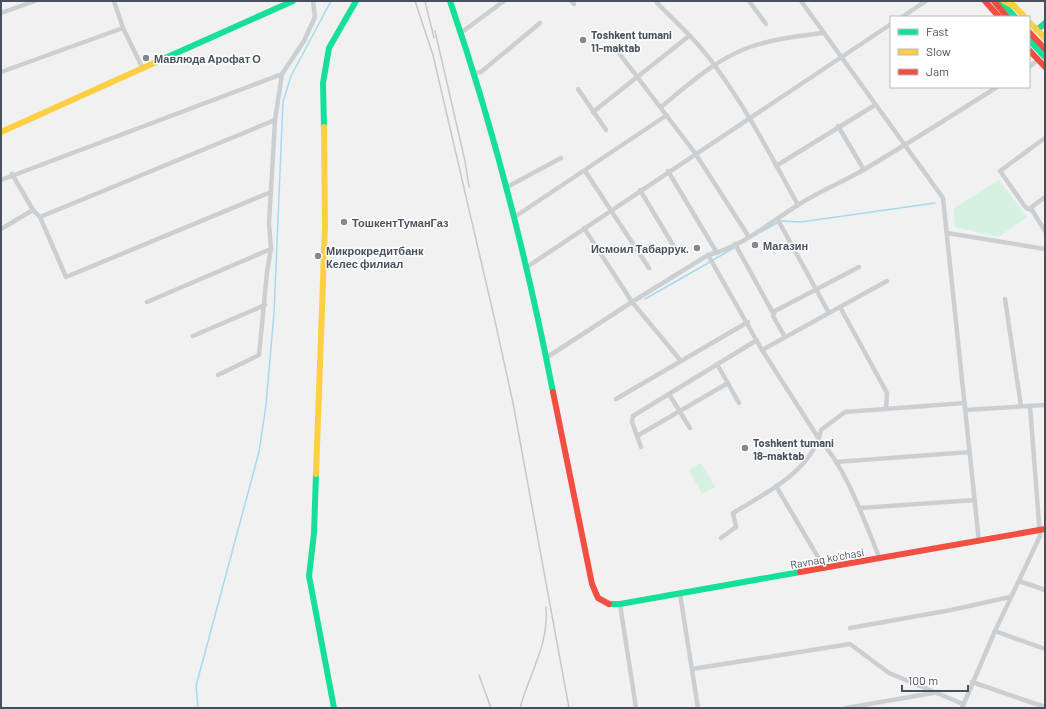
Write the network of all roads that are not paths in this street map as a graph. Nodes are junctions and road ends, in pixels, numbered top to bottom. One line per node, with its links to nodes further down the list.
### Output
1 (35, 1): 16 (street)
2 (114, 1): 27 (street)
3 (293, 1): 45 (street)
4 (313, 1): 48 (street)
5 (356, 1): 152 (street)
6 (450, 1): 29 (street)
7 (504, 1): 29 (street)
8 (659, 1): 32 (street)
9 (750, 1): 25 (street)
10 (800, 1): 30 (street)
11 (926, 1): 17 (street)
12 (985, 1): 18 (street)
13 (994, 1): 19 (street)
14 (1002, 1): 15 (street); 20 (street)
15 (1012, 4): 21 (street)
16 (1, 13)
17 (904, 16)
18 (998, 16)
19 (1007, 16)
20 (1014, 16)
21 (1024, 16)
22 (540, 23): 47 (street)
23 (1030, 23): 28 (street)
24 (1045, 23): 28 (street)
25 (766, 24)
26 (890, 25): 40 (street)
27 (123, 28): 45 (street); 46 (street)
28 (1037, 30): 33 (street)
29 (462, 32): 47 (street)
30 (822, 33): 40 (street); 42 (street)
31 (1030, 33): 37 (street)
32 (689, 36): 42 (street); 49 (street)
33 (1045, 38)
34 (1030, 41): 36 (street)
35 (1030, 46): 36 (street)
36 (1037, 49): 41 (street)
37 (1045, 49)
38 (1030, 51): 41 (street)
39 (619, 53): 49 (street)
40 (840, 58): 52 (street); 56 (street)
41 (1042, 58): 43 (street); 44 (street)
42 (715, 65): 53 (street); 56 (street)
43 (1030, 66)
44 (1045, 66)
45 (143, 69): 60 (street)
46 (1, 72)
47 (476, 73): 71 (street)
48 (282, 74): 57 (street); 69 (street)
49 (639, 77): 53 (street); 54 (street)
50 (995, 88): 62 (street)
51 (578, 89): 54 (street)
52 (875, 105): 58 (street); 62 (street)
53 (661, 107): 55 (street)
54 (594, 112): 59 (street)
55 (668, 115): 63 (street); 67 (street)
56 (749, 118): 63 (street); 65 (street)
57 (275, 120): 73 (street); 80 (street)
58 (838, 126): 65 (street); 66 (street)
59 (606, 130)
60 (1, 132)
61 (1045, 138): 77 (street)
62 (904, 145): 66 (street); 85 (street)
63 (695, 153): 68 (street); 86 (street)
64 (561, 158): 71 (street)
65 (776, 166): 75 (street)
66 (864, 170): 75 (street)
67 (585, 171): 76 (street); 79 (street)
68 (668, 171): 72 (street); 91 (street)
69 (12, 174): 70 (street); 78 (street)
70 (1, 180)
71 (507, 187): 79 (street)
72 (640, 190): 76 (street); 90 (street)
73 (271, 192): 80 (street); 89 (street)
74 (1045, 197): 77 (street)
75 (798, 205): 81 (street)
76 (612, 209): 82 (street); 95 (street)
77 (1029, 209): 84 (street)
78 (33, 210): 80 (street); 83 (street)
79 (516, 216): 93 (street)
80 (40, 217)
81 (778, 220): 86 (street); 97 (street)
82 (584, 228): 93 (street); 100 (street)
83 (1, 229)
84 (1045, 231)
85 (946, 234): 88 (street); 118 (street)
86 (749, 237): 87 (street)
87 (735, 244): 91 (street); 103 (street)
88 (1045, 248)
89 (271, 249): 99 (street); 101 (street)
90 (676, 250)
91 (718, 253): 92 (street)
92 (708, 256): 100 (street); 105 (street)
93 (527, 267): 110 (street)
94 (859, 267): 97 (street)
95 (649, 268)
96 (887, 281): 102 (street)
97 (815, 289): 103 (street); 104 (street)
98 (1005, 299): 120 (street)
99 (147, 302)
100 (632, 302): 110 (street); 111 (street)
101 (264, 305): 106 (street); 113 (street)
102 (840, 307): 104 (street); 122 (street)
103 (773, 313): 107 (street)
104 (829, 313): 107 (street)
105 (748, 322): 108 (street); 111 (street)
106 (193, 336)
107 (785, 337): 109 (street)
108 (757, 340): 109 (street); 112 (street)
109 (762, 350): 127 (street)
110 (546, 358): 143 (street, Ravnaq ko‘chasi)
111 (681, 361): 116 (street)
112 (718, 364): 114 (street); 115 (street)
113 (218, 375)
114 (728, 383): 117 (street); 124 (street)
115 (669, 394): 124 (street); 126 (street)
116 (616, 399)
117 (739, 403)
118 (964, 403): 122 (street); 123 (street)
119 (1045, 405): 121 (street)
120 (1020, 406): 121 (street); 123 (street)
121 (1030, 406): 134 (street)
122 (886, 409): 127 (street)
123 (965, 410): 129 (street)
124 (680, 412): 125 (street); 126 (street)
125 (690, 428)
126 (637, 436): 128 (street)
127 (819, 439): 130 (street); 131 (street)
128 (641, 447)
129 (970, 452): 130 (street); 132 (street)
130 (836, 462): 133 (street)
131 (776, 486): 135 (street); 138 (street)
132 (975, 500): 133 (street); 136 (street)
133 (860, 508): 137 (street)
134 (1043, 530): 136 (street, Ravnaq ko‘chasi); 139 (street)
135 (721, 538)
136 (979, 542): 137 (street, Ravnaq ko‘chasi)
137 (880, 559): 138 (street, Ravnaq ko‘chasi)
138 (825, 568): 141 (street, Ravnaq ko‘chasi)
139 (1019, 581): 140 (street); 142 (street)
140 (1045, 590)
141 (680, 594): 143 (street, Ravnaq ko‘chasi); 147 (street)
142 (1010, 597): 144 (street); 145 (street)
143 (620, 604): 153 (street)
144 (850, 628)
145 (995, 631): 146 (street); 148 (street)
146 (1045, 649)
147 (692, 670): 149 (street); 154 (street)
148 (972, 682): 150 (street); 151 (street)
149 (934, 693): 150 (street); 155 (street)
150 (963, 706)
151 (1045, 707)
152 (334, 708)
153 (636, 708)
154 (698, 708)
155 (846, 708)

